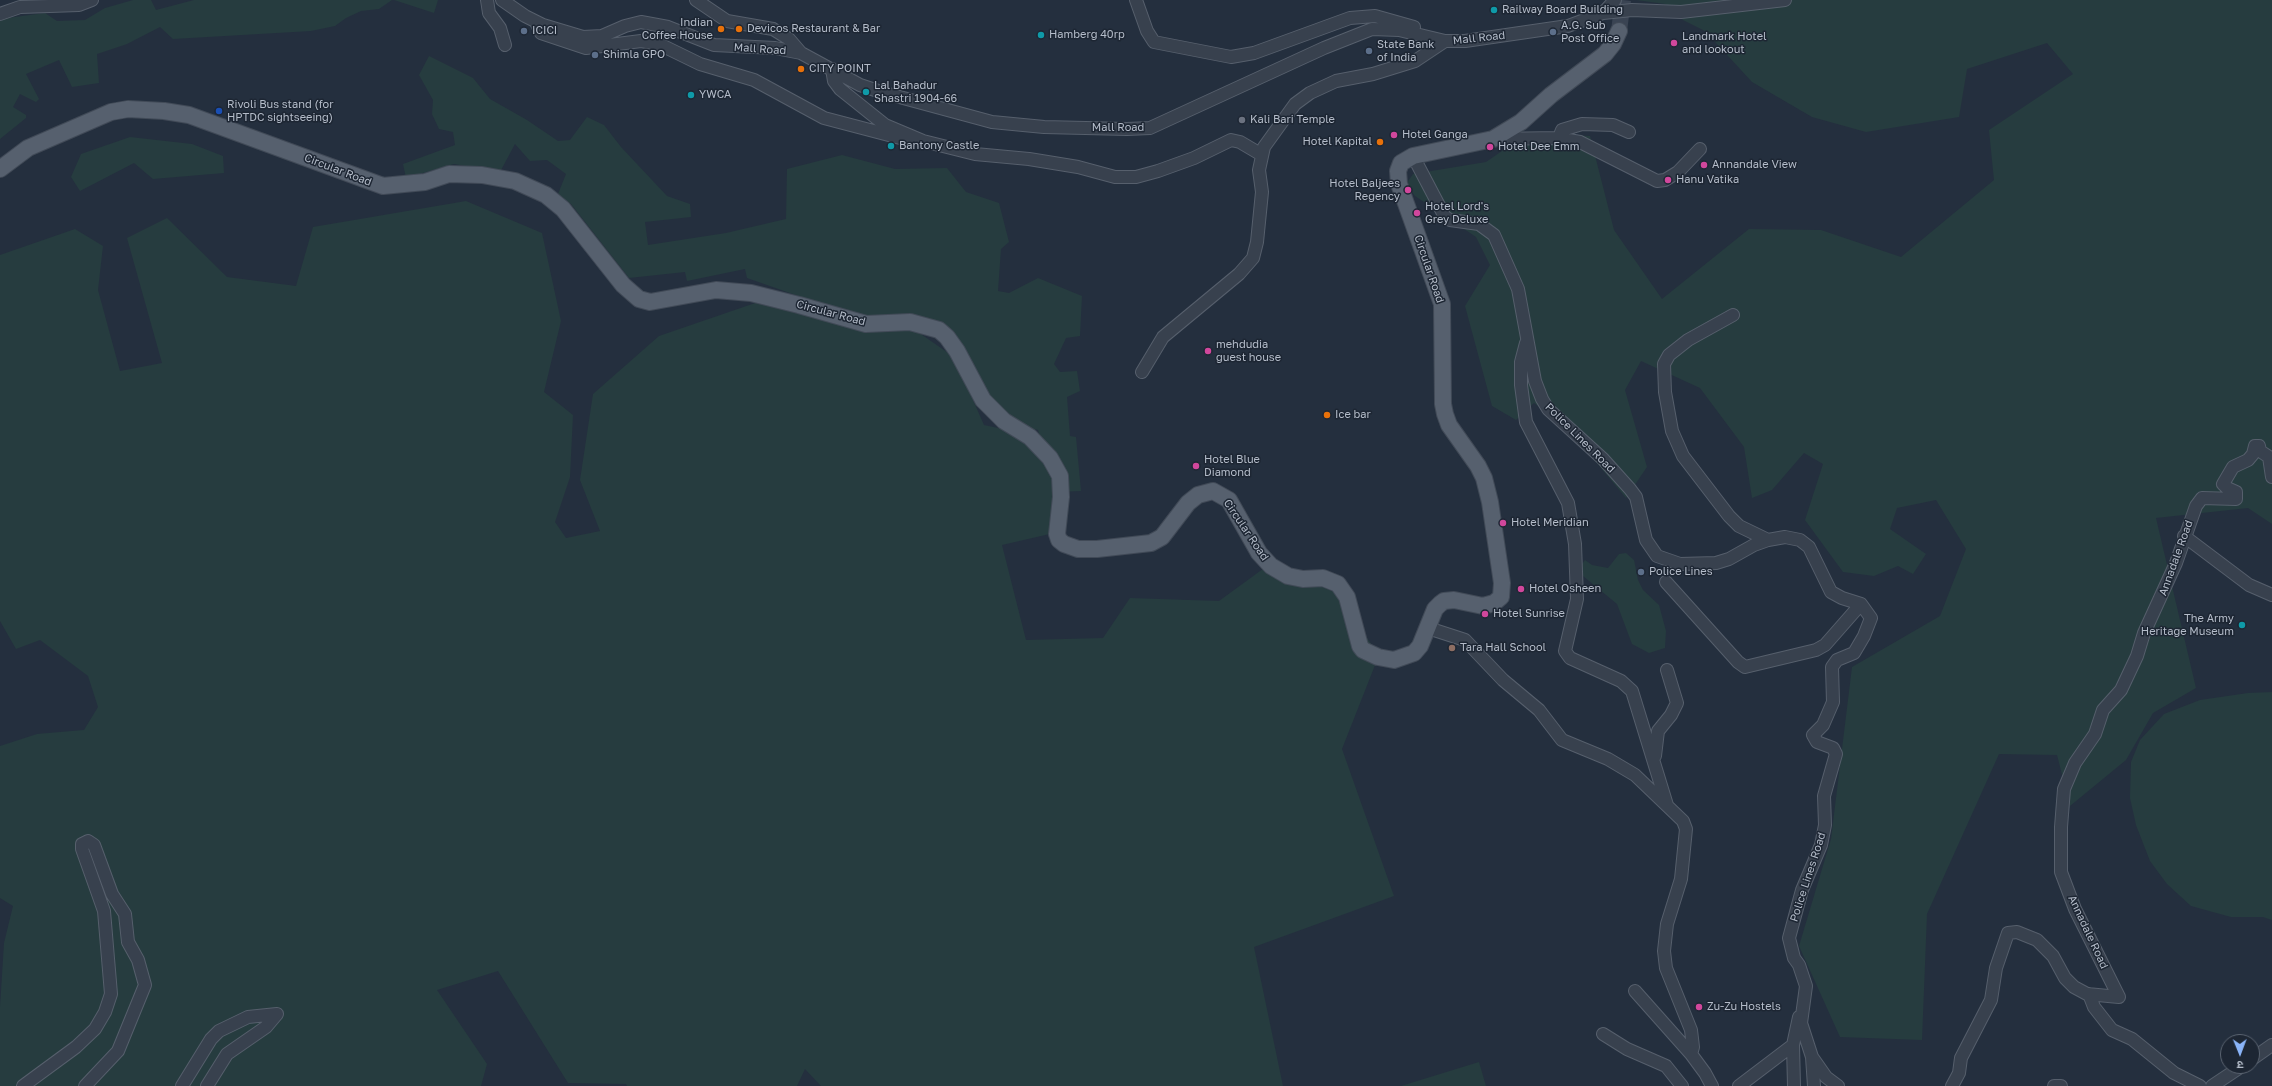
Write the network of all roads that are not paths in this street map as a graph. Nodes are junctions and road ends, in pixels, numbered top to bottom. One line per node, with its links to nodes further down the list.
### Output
1 (92, 0): 8 (street)
2 (487, 0): 15 (street)
3 (696, 0): 16 (street)
4 (1136, 0): 13 (street)
5 (1615, 0): 9 (street)
6 (1785, 0): 9 (street, Mall Road)
7 (500, 1): 11 (street, Mall Road)
8 (23, 3): 10 (street)
9 (1603, 13): 14 (street, Mall Road)
10 (0, 14)
11 (536, 22): 16 (street, Mall Road); 21 (street)
12 (1619, 31): 19 (main road)
13 (1427, 38): 14 (street, Mall Road); 17 (street, Mall Road)
14 (1445, 41): 23 (street)
15 (505, 45)
16 (801, 53): 17 (street, Mall Road)
17 (832, 69): 21 (street)
18 (1629, 132): 20 (street)
19 (1493, 138): 20 (street); 24 (main road)
20 (1562, 139): 22 (street)
21 (923, 141): 23 (street)
22 (1700, 149)
23 (1262, 155): 28 (street)
24 (1413, 156): 27 (street, Police Lines Road); 35 (main road, Circular Road)
25 (0, 169): 35 (main road, Circular Road)
26 (1733, 315): 31 (street)
27 (1527, 336): 31 (street, Police Lines Road); 37 (street)
28 (1142, 372)
29 (2272, 477): 30 (street, Annadale Road)
30 (2184, 536): 33 (street); 40 (street, Annadale Road)
31 (1768, 540): 34 (street, Police Lines Road)
32 (1666, 582): 34 (street)
33 (2272, 595)
34 (1861, 604): 41 (street, Police Lines Road)
35 (1428, 628): 38 (street)
36 (1667, 670): 37 (street)
37 (1655, 763): 38 (street)
38 (1667, 806): 46 (street)
39 (1635, 991): 46 (street)
40 (2089, 994): 59 (street); 62 (street)
41 (1802, 1009): 43 (street); 47 (street, Police Lines Road)
42 (1603, 1034): 53 (street)
43 (1793, 1044): 55 (street); 56 (street)
44 (2272, 1045): 45 (street)
45 (2260, 1053)
46 (1691, 1054): 54 (street)
47 (1812, 1057): 57 (street, Police Lines Road); 58 (street)
48 (2230, 1074): 63 (street)
49 (23, 1086): 50 (street)
50 (85, 1086)
51 (182, 1086): 52 (street)
52 (207, 1086)
53 (1682, 1086)
54 (1712, 1086)
55 (1739, 1086)
56 (1794, 1086)
57 (1814, 1086)
58 (1838, 1086)
59 (1952, 1086)
60 (2054, 1086): 61 (street)
61 (2061, 1086)
62 (2200, 1086)
63 (2212, 1086)

